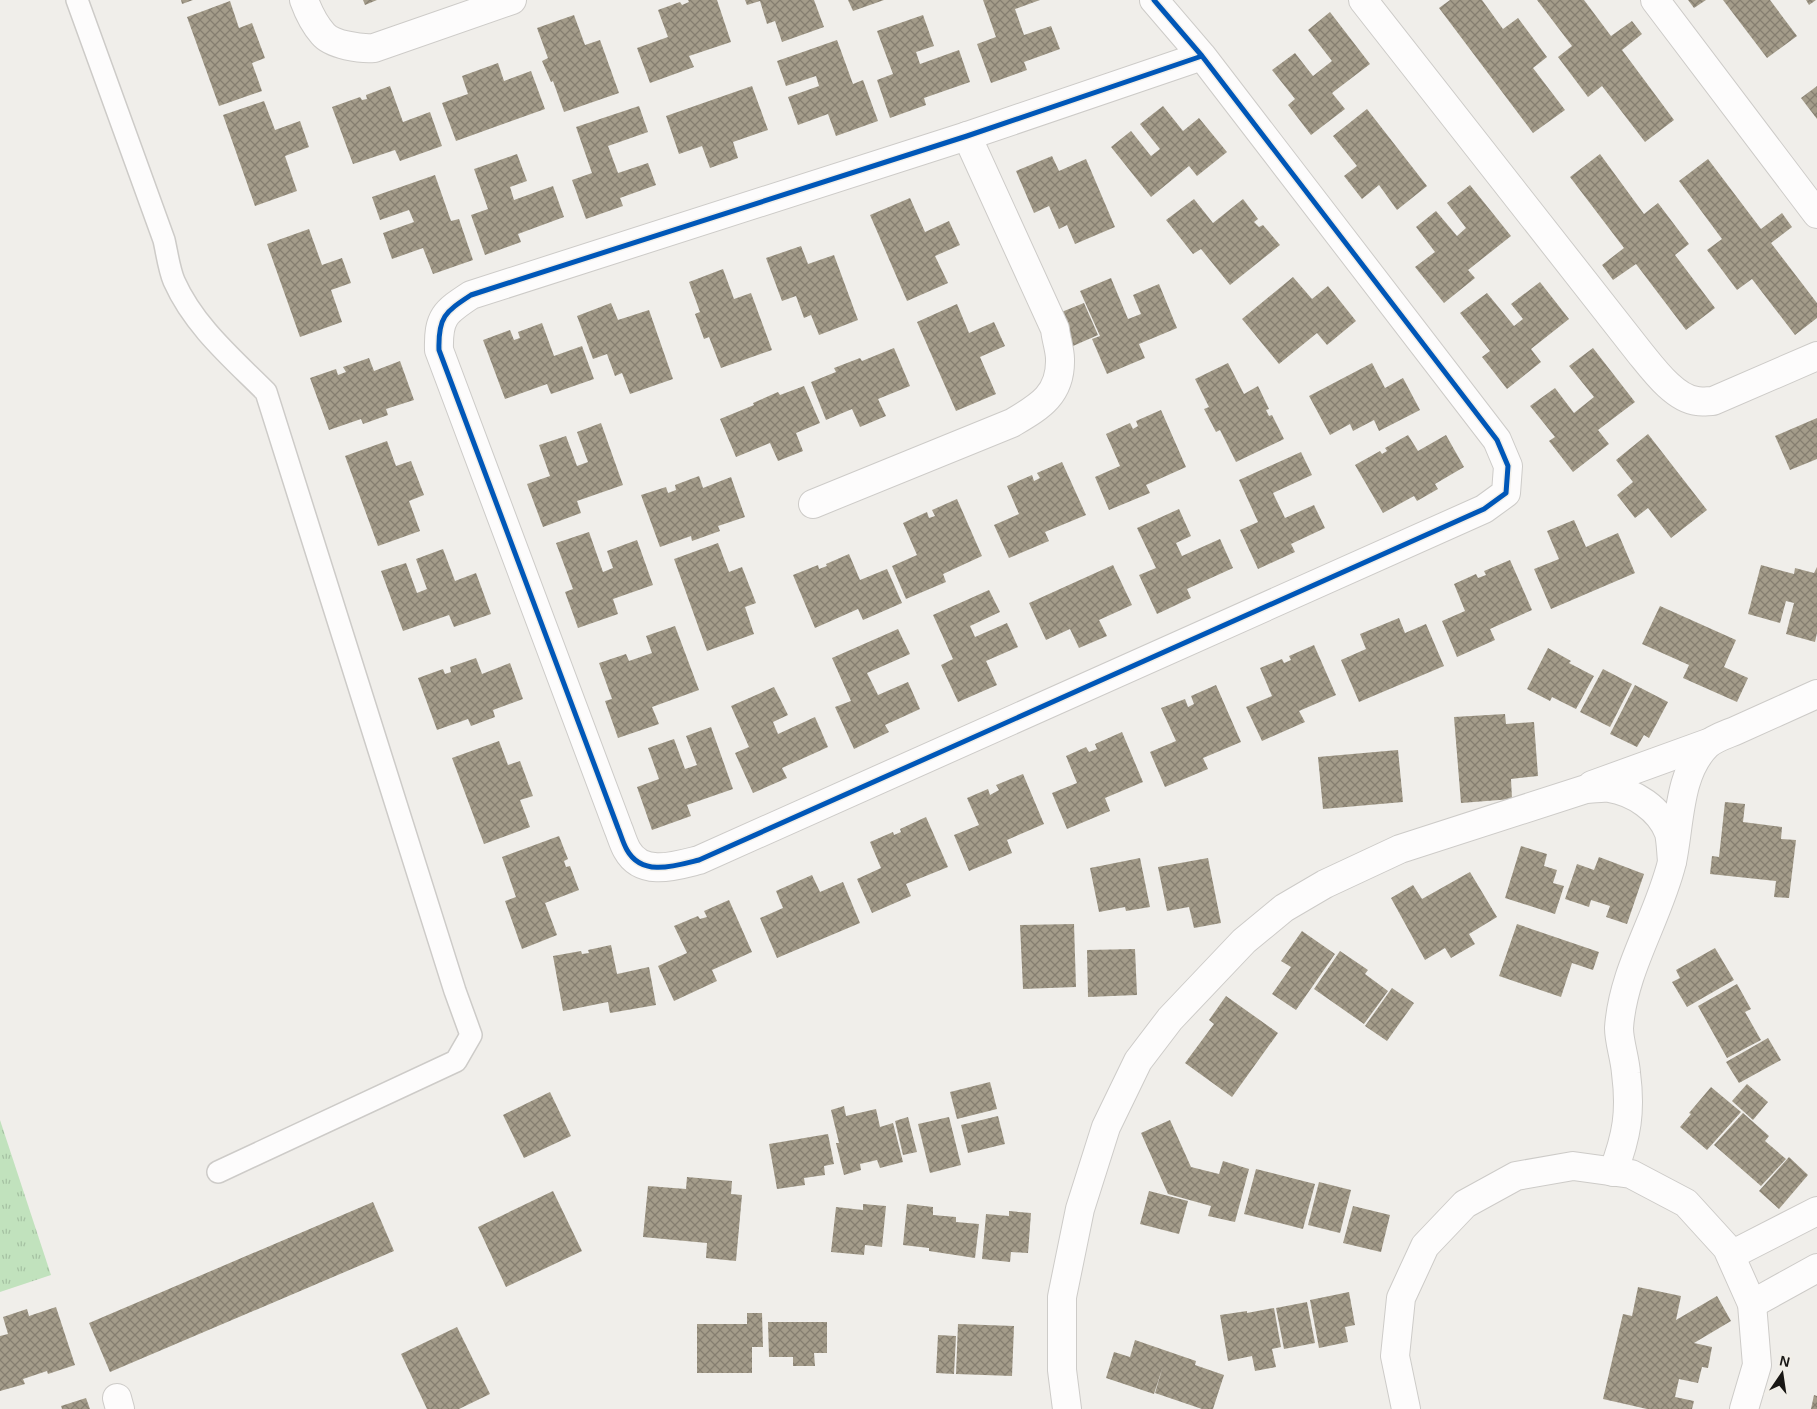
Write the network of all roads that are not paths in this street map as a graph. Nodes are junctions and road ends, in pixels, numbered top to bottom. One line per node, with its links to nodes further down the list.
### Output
1 (77, 0): 16 (lane)
2 (304, 0): 3 (street)
3 (512, 0)
4 (1154, 0): 7 (street)
5 (1364, 0): 10 (street)
6 (1655, 0): 9 (street)
7 (1202, 56): 8 (street); 8 (street)
8 (967, 136): 11 (street)
9 (1817, 214)
10 (1817, 356)
11 (813, 504)
12 (1817, 694): 13 (street)
13 (1708, 743): 14 (street); 15 (street)
14 (1566, 794): 15 (street); 22 (street)
15 (1672, 861): 17 (street)
16 (218, 1172)
17 (1612, 1172): 19 (street); 23 (street)
18 (1817, 1211): 19 (street)
19 (1731, 1255): 21 (street)
20 (1817, 1268): 21 (street)
21 (1752, 1304): 24 (street)
22 (1067, 1409)
23 (1406, 1409)
24 (1744, 1409)

